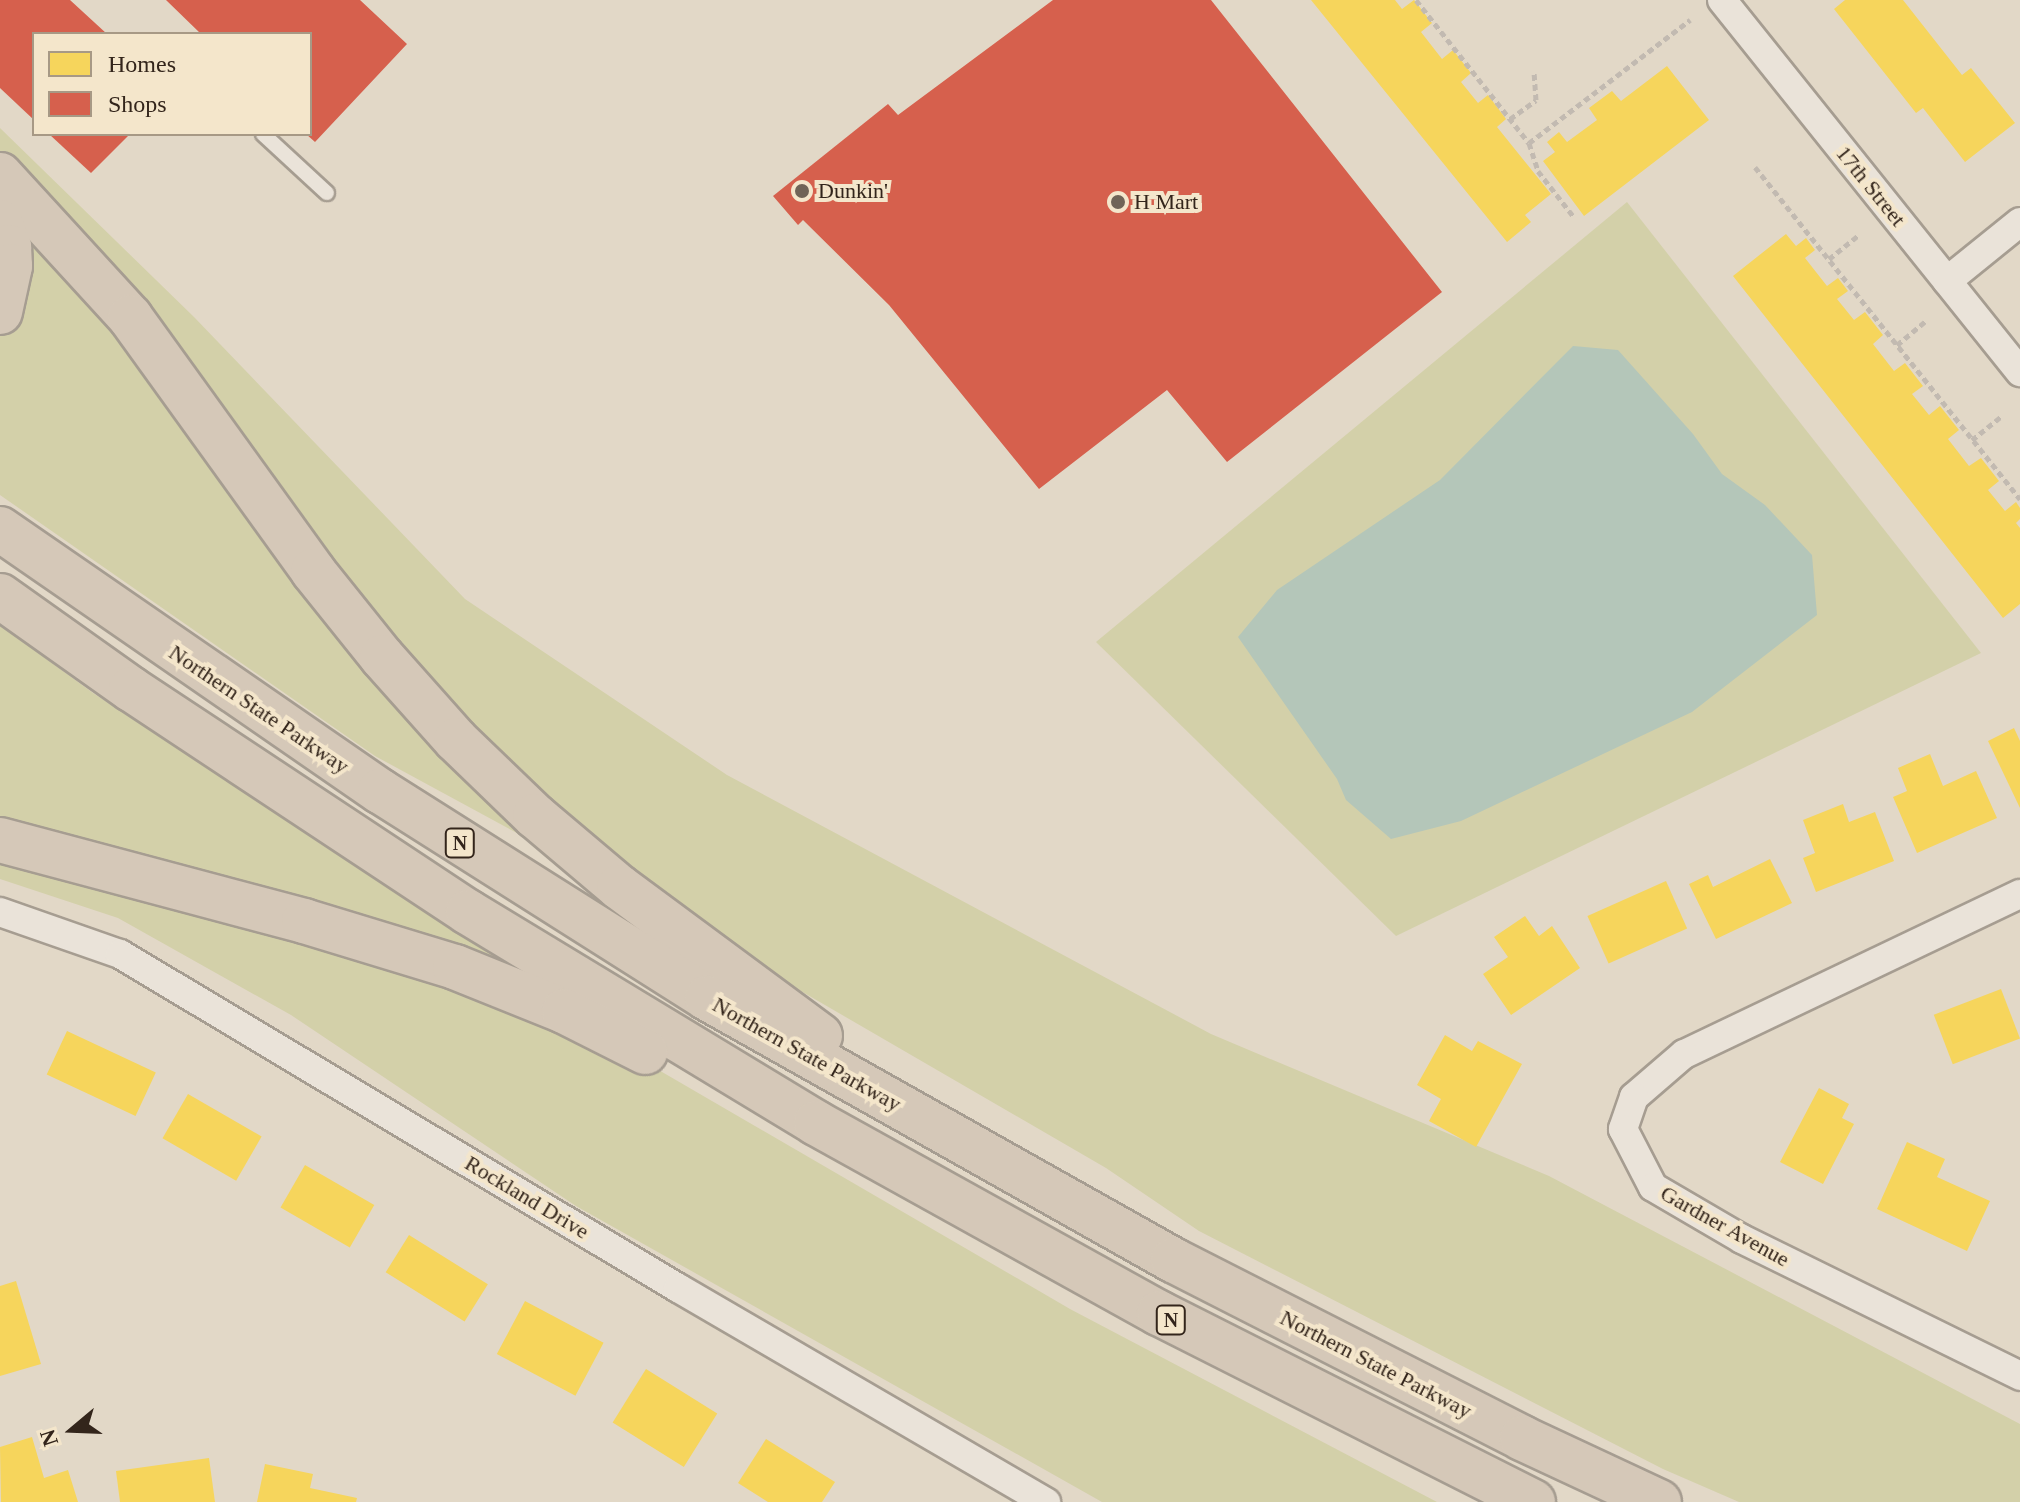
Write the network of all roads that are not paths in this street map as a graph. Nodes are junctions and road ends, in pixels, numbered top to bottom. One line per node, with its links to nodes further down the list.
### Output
1 (1722, 0): 7 (street, 17th Street)
2 (265, 136): 4 (lane)
3 (0, 175): 16 (highway)
4 (327, 193)
5 (0, 222): 8 (highway)
6 (2020, 222): 7 (street)
7 (1947, 281): 9 (street, 17th Street)
8 (0, 312)
9 (2020, 372)
10 (0, 529): 16 (highway, Northern State Parkway / N)
11 (0, 596): 15 (highway, N)
12 (0, 840): 15 (highway)
13 (2020, 894): 17 (street, Gardner Avenue)
14 (0, 912): 18 (street, Rockland Drive)
15 (816, 1123): 19 (highway, N)
16 (939, 1128): 20 (highway, Northern State Parkway / N)
17 (2020, 1376)
18 (1046, 1502)
19 (1533, 1502)
20 (1659, 1502)

